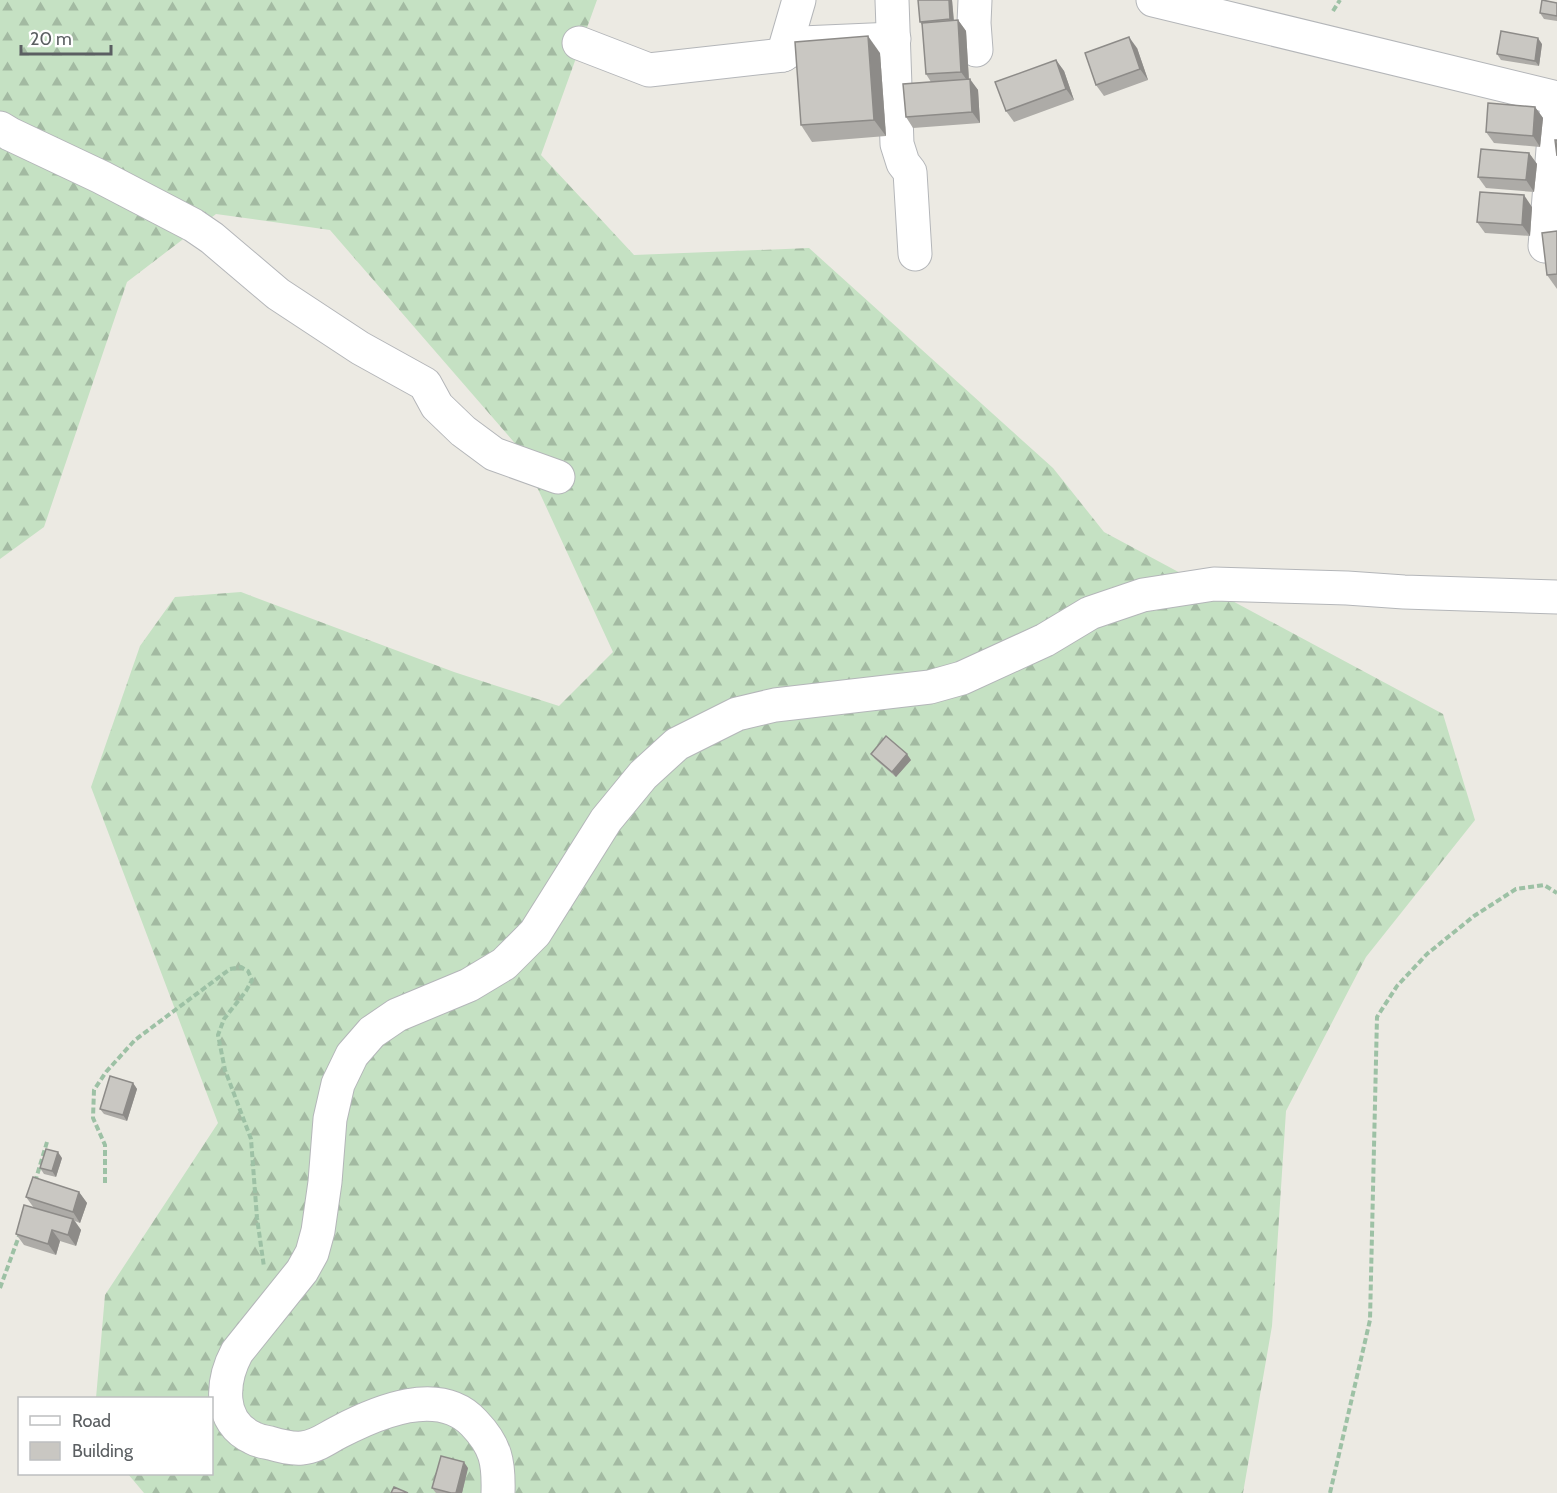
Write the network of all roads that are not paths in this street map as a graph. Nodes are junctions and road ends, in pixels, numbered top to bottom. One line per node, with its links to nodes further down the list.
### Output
1 (799, 0): 8 (street)
2 (892, 0): 5 (street)
3 (975, 0): 7 (street)
4 (1153, 0): 9 (street)
5 (894, 39): 8 (street); 12 (street)
6 (579, 43): 8 (street)
7 (976, 51)
8 (783, 55)
9 (1557, 99): 11 (street)
10 (0, 128): 13 (street)
11 (1545, 246)
12 (915, 254)
13 (558, 477)
14 (1557, 597): 15 (street)
15 (498, 1493)

